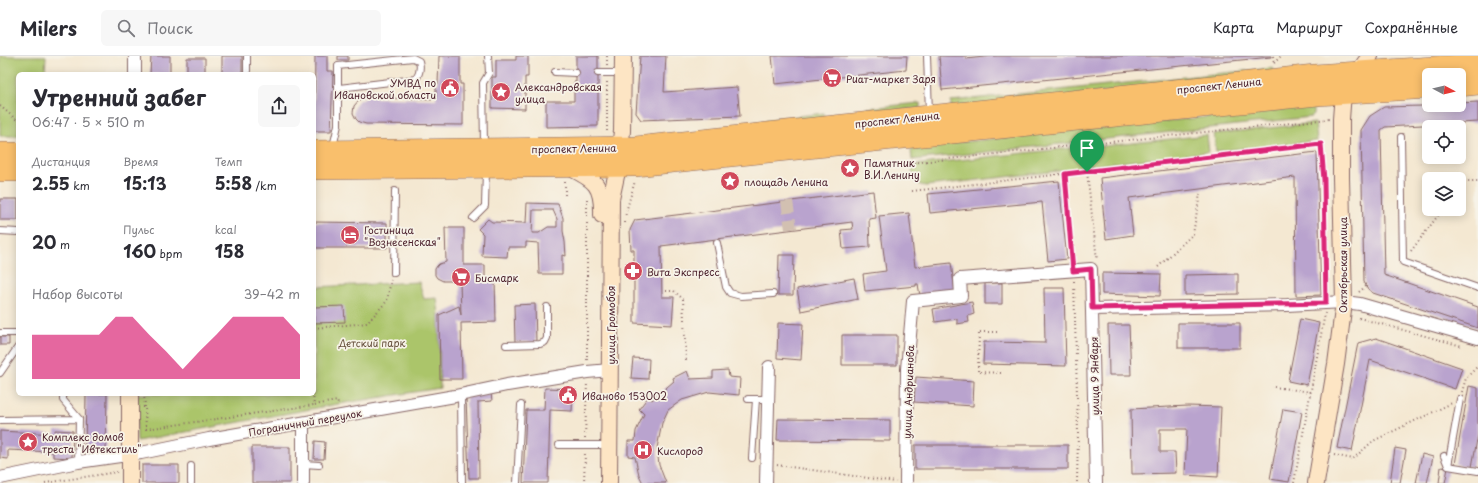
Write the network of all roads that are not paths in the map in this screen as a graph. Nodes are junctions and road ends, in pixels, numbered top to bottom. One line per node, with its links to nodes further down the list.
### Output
1 (135, 56): 8 (street)
2 (247, 56): 9 (lane)
3 (488, 56): 24 (lane)
4 (623, 56): 13 (main road, улица Громобоя)
5 (927, 56): 19 (lane)
6 (1365, 63): 7 (highway, проспект Ленина); 18 (main road); 19 (highway, проспект Ленина)
7 (1478, 64)
8 (135, 72)
9 (247, 72)
10 (555, 72): 11 (lane)
11 (576, 72)
12 (598, 73): 13 (lane)
13 (615, 73): 25 (main road, улица Громобоя)
14 (1478, 84): 15 (highway)
15 (1466, 85)
16 (339, 88): 16 (lane); 21 (lane)
17 (1422, 88): 18 (highway, проспект Ленина)
18 (1343, 93): 25 (highway, проспект Ленина); 40 (main road, Октябрьская улица)
19 (930, 116): 25 (highway, проспект Ленина)
20 (1401, 137): 37 (lane)
21 (323, 151): 24 (highway, проспект Ленина)
22 (0, 153): 23 (highway)
23 (16, 153)
24 (485, 158): 25 (highway, проспект Ленина); 26 (highway, проспект Ленина); 29 (highway, проспект Ленина); 32 (lane)
25 (619, 158): 29 (highway, проспект Ленина); 31 (main road, улица Громобоя); 49 (main road, улица Громобоя)
26 (316, 169)
27 (0, 171): 28 (highway)
28 (16, 171)
29 (567, 173): 31 (main road, улица Громобоя)
30 (395, 191): 36 (lane)
31 (595, 199): 49 (main road, улица Громобоя)
32 (473, 218)
33 (0, 231): 34 (lane)
34 (16, 232)
35 (717, 243): 38 (lane)
36 (393, 276)
37 (1478, 288)
38 (773, 294)
39 (913, 301): 42 (street, улица 9 Января); 84 (street, улица Андрианова)
40 (1344, 302): 42 (street); 45 (street); 86 (main road, Октябрьская улица)
41 (547, 307): 46 (lane)
42 (1092, 308): 85 (street, улица 9 Января)
43 (0, 333): 44 (lane)
44 (16, 333)
45 (1478, 338)
46 (506, 345)
47 (16, 350): 50 (lane)
48 (770, 367): 55 (street)
49 (599, 371): 51 (street, Пограничный переулок); 65 (main road, улица Громобоя); 82 (main road, улица Громобоя)
50 (0, 373)
51 (461, 394): 61 (street, Пограничный переулок); 79 (lane)
52 (63, 396): 59 (lane)
53 (748, 399): 54 (lane)
54 (756, 399): 55 (lane); 62 (lane)
55 (768, 399): 63 (street)
56 (1460, 399): 73 (lane)
57 (135, 403): 66 (main road)
58 (521, 405): 80 (lane)
59 (79, 419): 60 (lane); 69 (lane)
60 (0, 420)
61 (303, 423): 66 (street, Пограничный переулок); 70 (street)
62 (754, 429): 63 (lane); 68 (lane)
63 (767, 430): 83 (street)
64 (559, 445): 65 (lane)
65 (601, 445): 81 (main road, улица Громобоя)
66 (130, 455): 69 (street, Пограничный переулок); 75 (main road)
67 (1444, 456): 73 (lane)
68 (752, 458)
69 (78, 462): 76 (street, Пограничный переулок)
70 (303, 464): 71 (lane); 78 (street)
71 (319, 465)
72 (191, 466): 77 (lane)
73 (1448, 466): 74 (lane)
74 (1478, 471)
75 (125, 477)
76 (0, 478)
77 (191, 483)
78 (303, 483)
79 (462, 483)
80 (517, 483)
81 (601, 483)
82 (609, 483)
83 (766, 483)
84 (902, 483)
85 (1096, 483)
86 (1316, 483)

